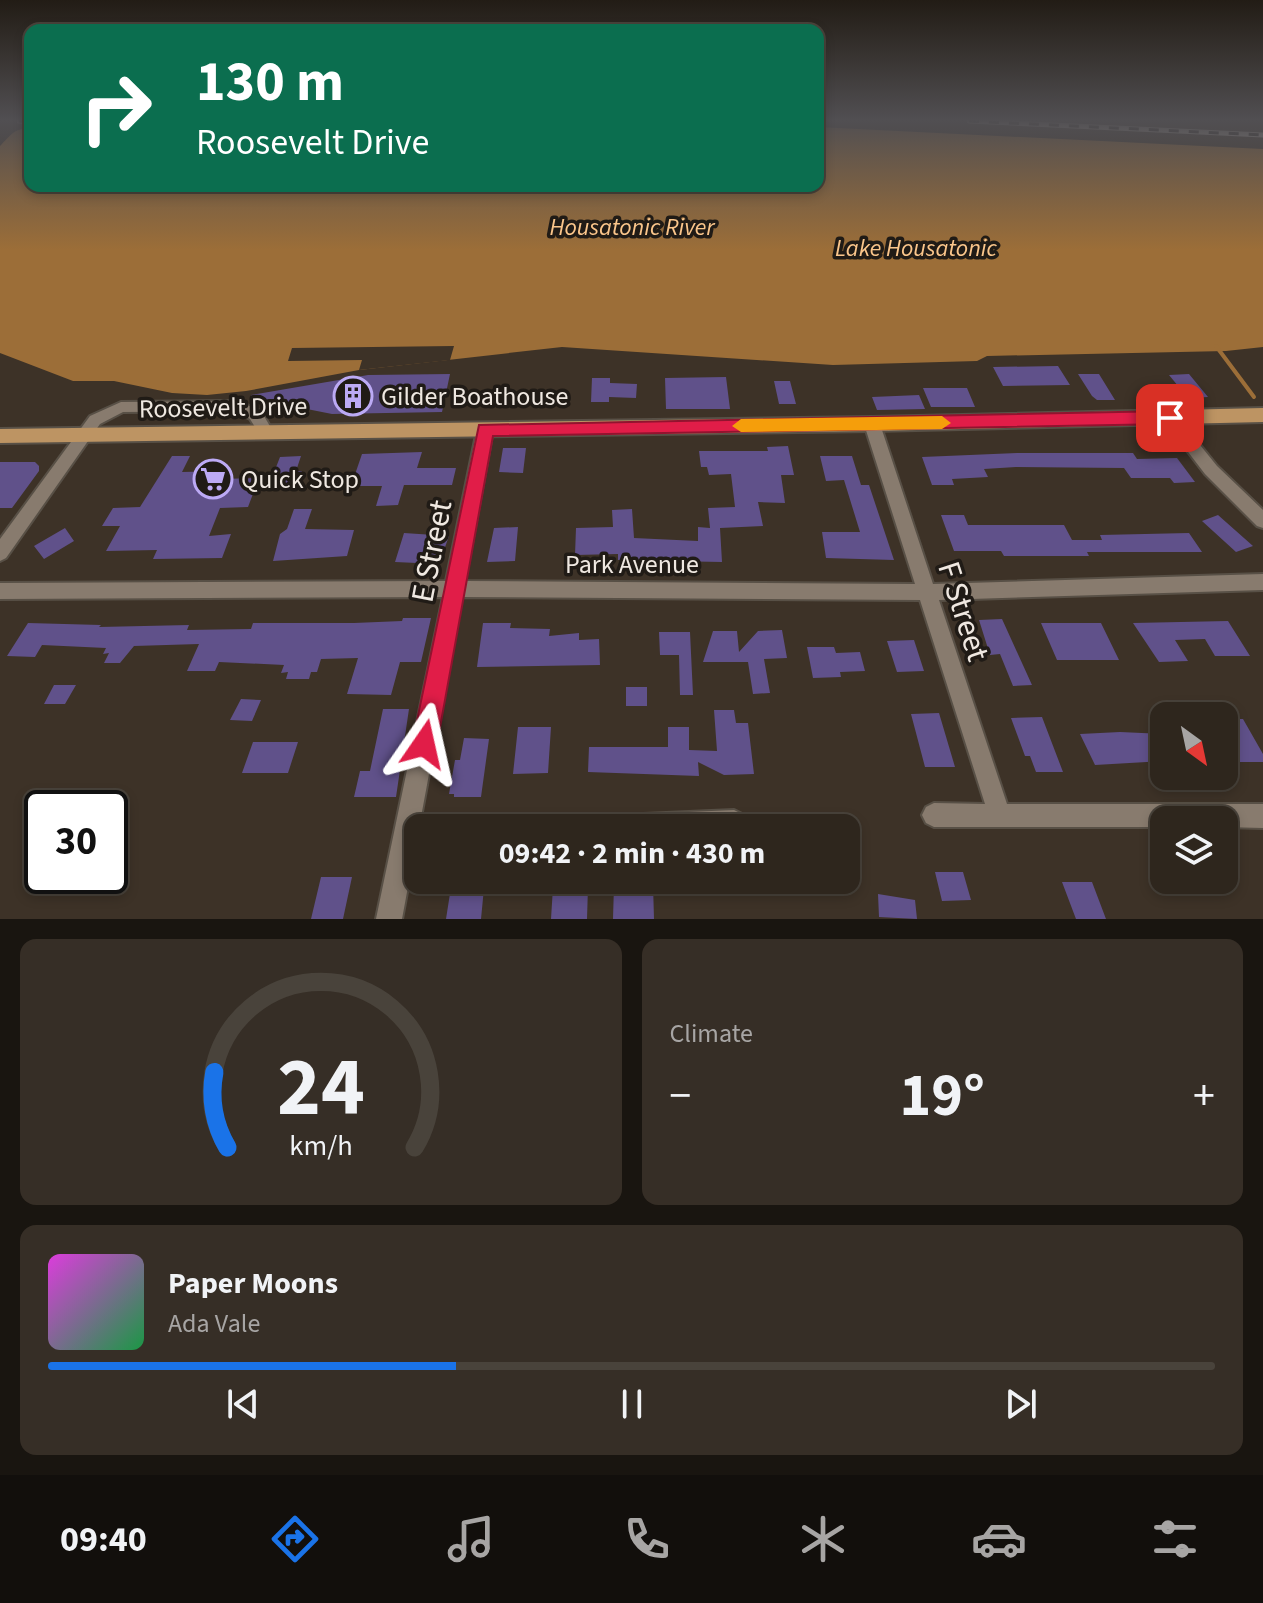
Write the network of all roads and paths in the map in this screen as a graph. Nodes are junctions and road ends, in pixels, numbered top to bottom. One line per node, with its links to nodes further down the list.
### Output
1 (1263, 415): 2 (main road, Roosevelt Drive)
2 (1170, 418): 3 (main road, Roosevelt Drive); 8 (street)
3 (872, 424): 4 (main road, Roosevelt Drive); 13 (street, F Street)
4 (485, 430): 5 (main road, Roosevelt Drive); 11 (street, E Street)
5 (266, 433): 6 (main road, Roosevelt Drive); 6 (street)
6 (84, 435): 7 (main road, Roosevelt Drive); 9 (street)
7 (0, 436)
8 (1263, 521)
9 (0, 553)
10 (1263, 582): 13 (street, Park Avenue)
11 (454, 589): 12 (street, Park Avenue); 13 (street, Park Avenue); 14 (street, E Street)
12 (0, 591)
13 (926, 592): 16 (street, F Street)
14 (416, 814)
15 (934, 815): 16 (street)
16 (1000, 816): 17 (street)
17 (1263, 816)
18 (404, 865): 19 (street, E Street)
19 (389, 919)

